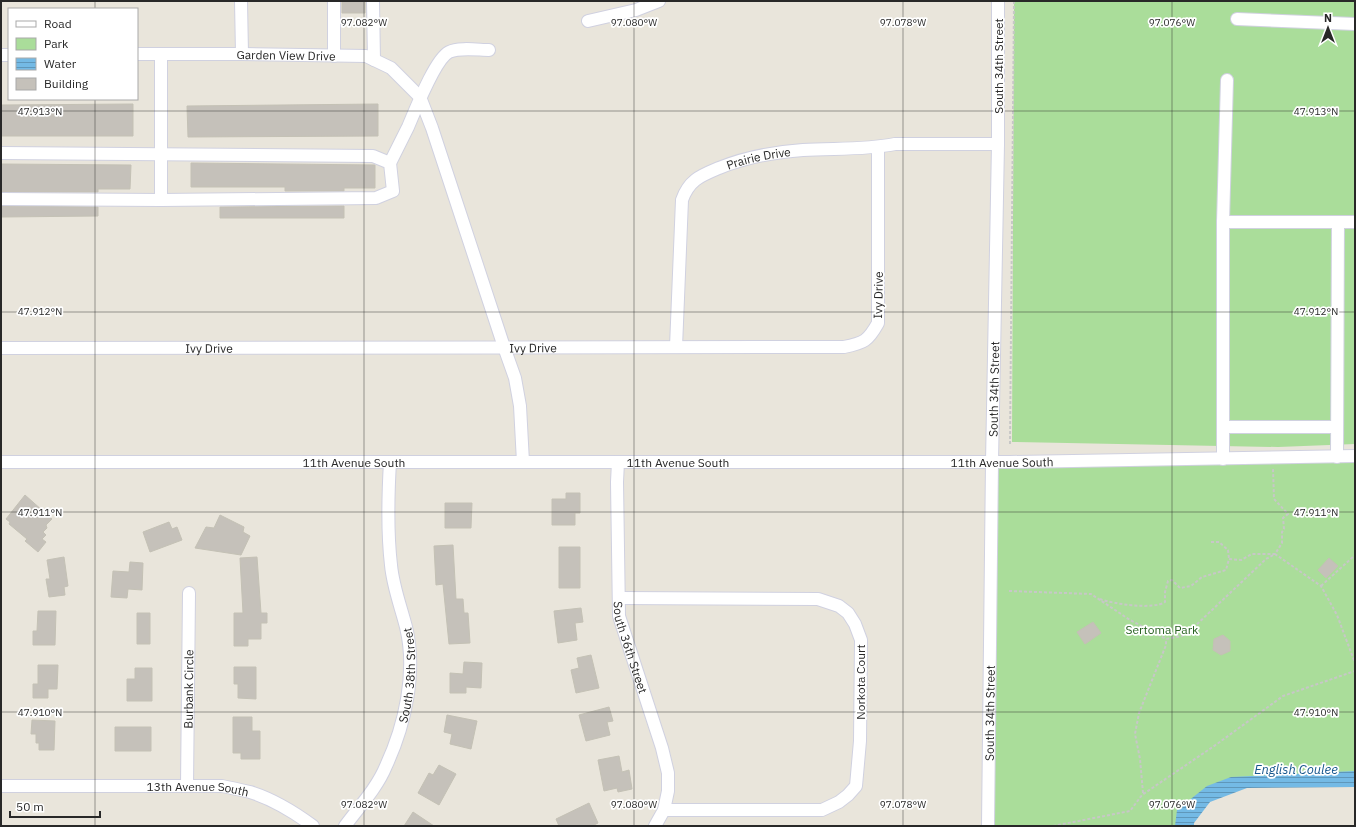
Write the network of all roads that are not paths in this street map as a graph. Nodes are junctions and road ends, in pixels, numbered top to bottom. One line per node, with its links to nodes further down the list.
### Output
1 (241, 1): 13 (street)
2 (334, 1): 14 (street)
3 (373, 1): 15 (street)
4 (659, 1): 6 (street)
5 (998, 1): 18 (street, South 34th Street)
6 (642, 4): 8 (street)
7 (1237, 19): 9 (street)
8 (588, 21)
9 (1355, 24)
10 (490, 50): 17 (street)
11 (138, 54): 12 (street, Garden View Drive)
12 (161, 54): 13 (street, Garden View Drive); 21 (street)
13 (242, 54): 14 (street, Garden View Drive)
14 (334, 56): 15 (street, Garden View Drive)
15 (374, 60): 17 (street, Garden View Drive)
16 (1227, 80): 25 (street)
17 (420, 98): 22 (street); 28 (street)
18 (998, 144): 19 (street, Prairie Drive); 40 (street, South 34th Street)
19 (878, 147): 29 (street, Prairie Drive); 29 (street, Ivy Drive)
20 (1, 153): 21 (street)
21 (161, 154): 22 (street); 24 (street)
22 (390, 163): 24 (street)
23 (1, 199): 24 (street)
24 (161, 200)
25 (1224, 222): 26 (street); 31 (street)
26 (1338, 222): 27 (street); 32 (street)
27 (1355, 222)
28 (504, 347): 29 (street, Ivy Drive); 30 (street, Ivy Drive); 38 (street)
29 (676, 347)
30 (1, 348)
31 (1223, 427): 32 (street); 35 (street)
32 (1337, 427): 34 (street)
33 (1355, 456): 34 (street, 11th Avenue South)
34 (1337, 457): 35 (street, 11th Avenue South)
35 (1223, 459): 40 (street, 11th Avenue South)
36 (1, 462): 37 (street, 11th Avenue South)
37 (390, 462): 38 (street, 11th Avenue South); 47 (street, South 38th Street)
38 (523, 462): 39 (street, 11th Avenue South)
39 (618, 462): 40 (street, 11th Avenue South); 42 (street, South 36th Street)
40 (992, 462): 49 (street, South 34th Street)
41 (188, 593): 44 (street, Burbank Circle)
42 (619, 598): 45 (street, South 36th Street); 45 (street, Norkota Court)
43 (1, 786): 44 (street, 13th Avenue South)
44 (187, 786): 46 (street, 13th Avenue South)
45 (664, 810): 48 (street, South 36th Street)
46 (313, 826)
47 (345, 826)
48 (655, 826)
49 (988, 826)

